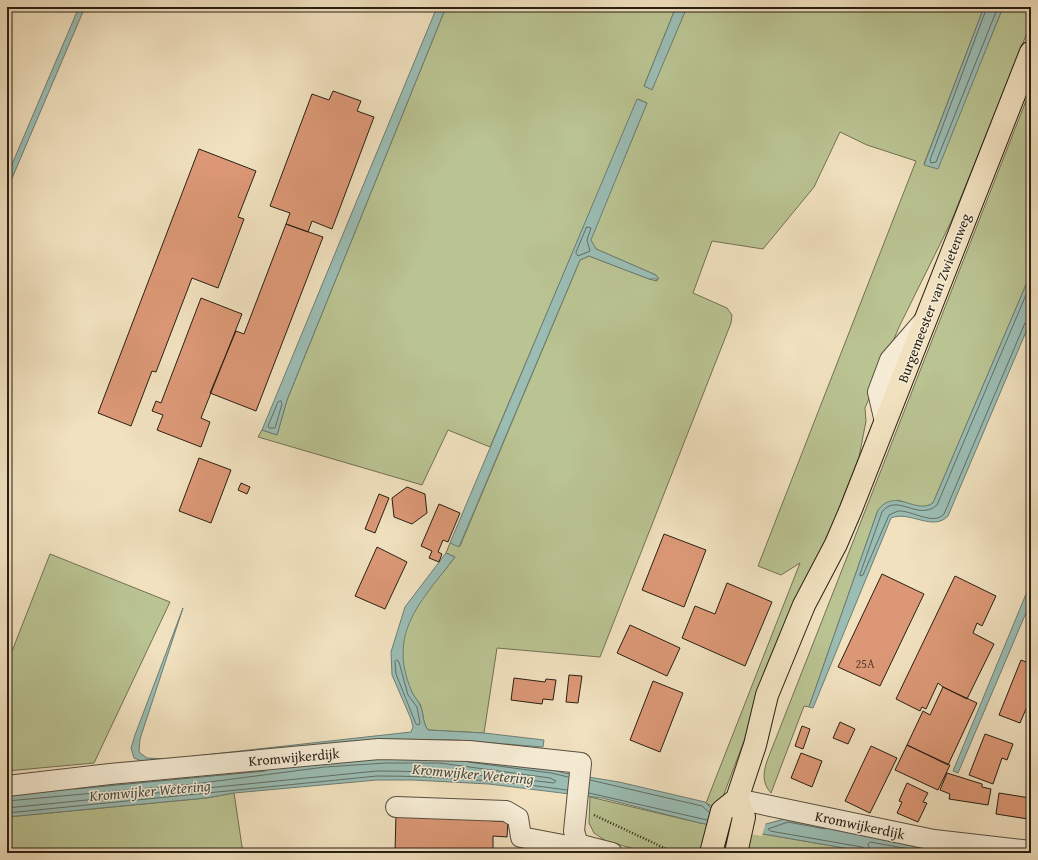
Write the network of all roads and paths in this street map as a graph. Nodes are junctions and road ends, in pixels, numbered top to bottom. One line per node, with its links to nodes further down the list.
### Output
1 (1031, 52): 5 (main road, Burgemeester van Zwietenweg)
2 (7, 786): 3 (street, Kromwijkerdijk)
3 (577, 802): 6 (street); 9 (path)
4 (396, 807): 6 (street)
5 (736, 823): 7 (street, Kromwijkerdijk); 10 (main road, Burgemeester van Zwietenweg)
6 (569, 849): 8 (street)
7 (1031, 851)
8 (612, 853)
9 (675, 853)
10 (711, 853)

